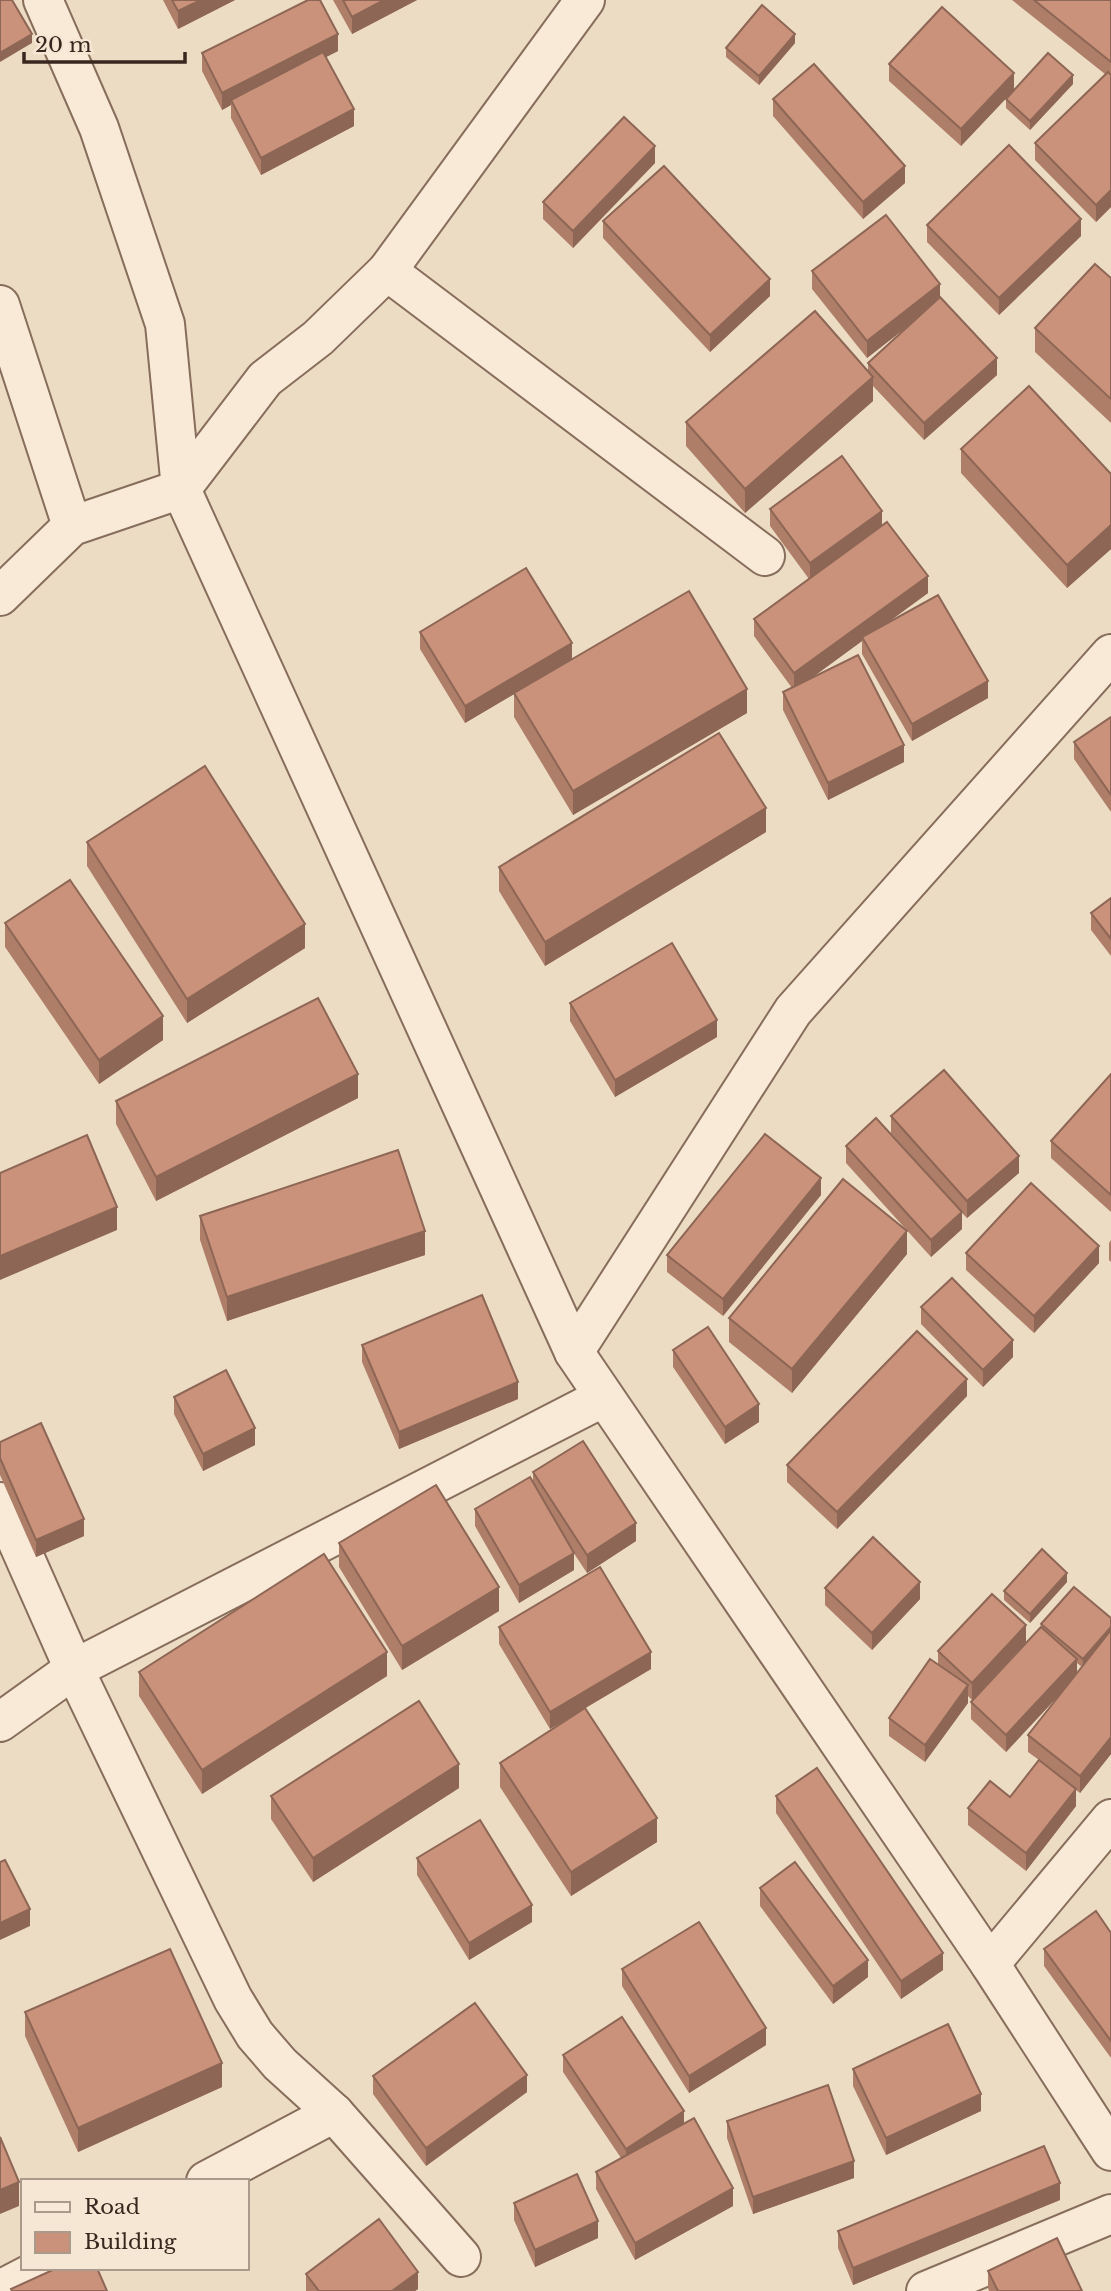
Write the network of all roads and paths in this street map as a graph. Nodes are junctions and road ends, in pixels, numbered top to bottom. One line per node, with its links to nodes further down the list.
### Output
1 (43, 0): 5 (street)
2 (585, 0): 3 (street)
3 (387, 271): 5 (street); 7 (street)
4 (0, 306): 6 (street)
5 (181, 489): 6 (street); 10 (street)
6 (72, 526): 8 (street)
7 (765, 556)
8 (0, 596)
9 (1111, 654): 10 (street)
10 (574, 1352): 11 (street)
11 (604, 1397): 13 (street); 16 (street)
12 (0, 1502): 13 (street)
13 (74, 1669): 14 (street); 17 (street)
14 (0, 1723)
15 (1111, 1819): 16 (street)
16 (990, 1964): 18 (street)
17 (334, 2113): 19 (street); 21 (street)
18 (1111, 2151)
19 (210, 2179)
20 (1111, 2214): 24 (street)
21 (461, 2257)
22 (38, 2270): 23 (street)
23 (0, 2290)
24 (926, 2291)

